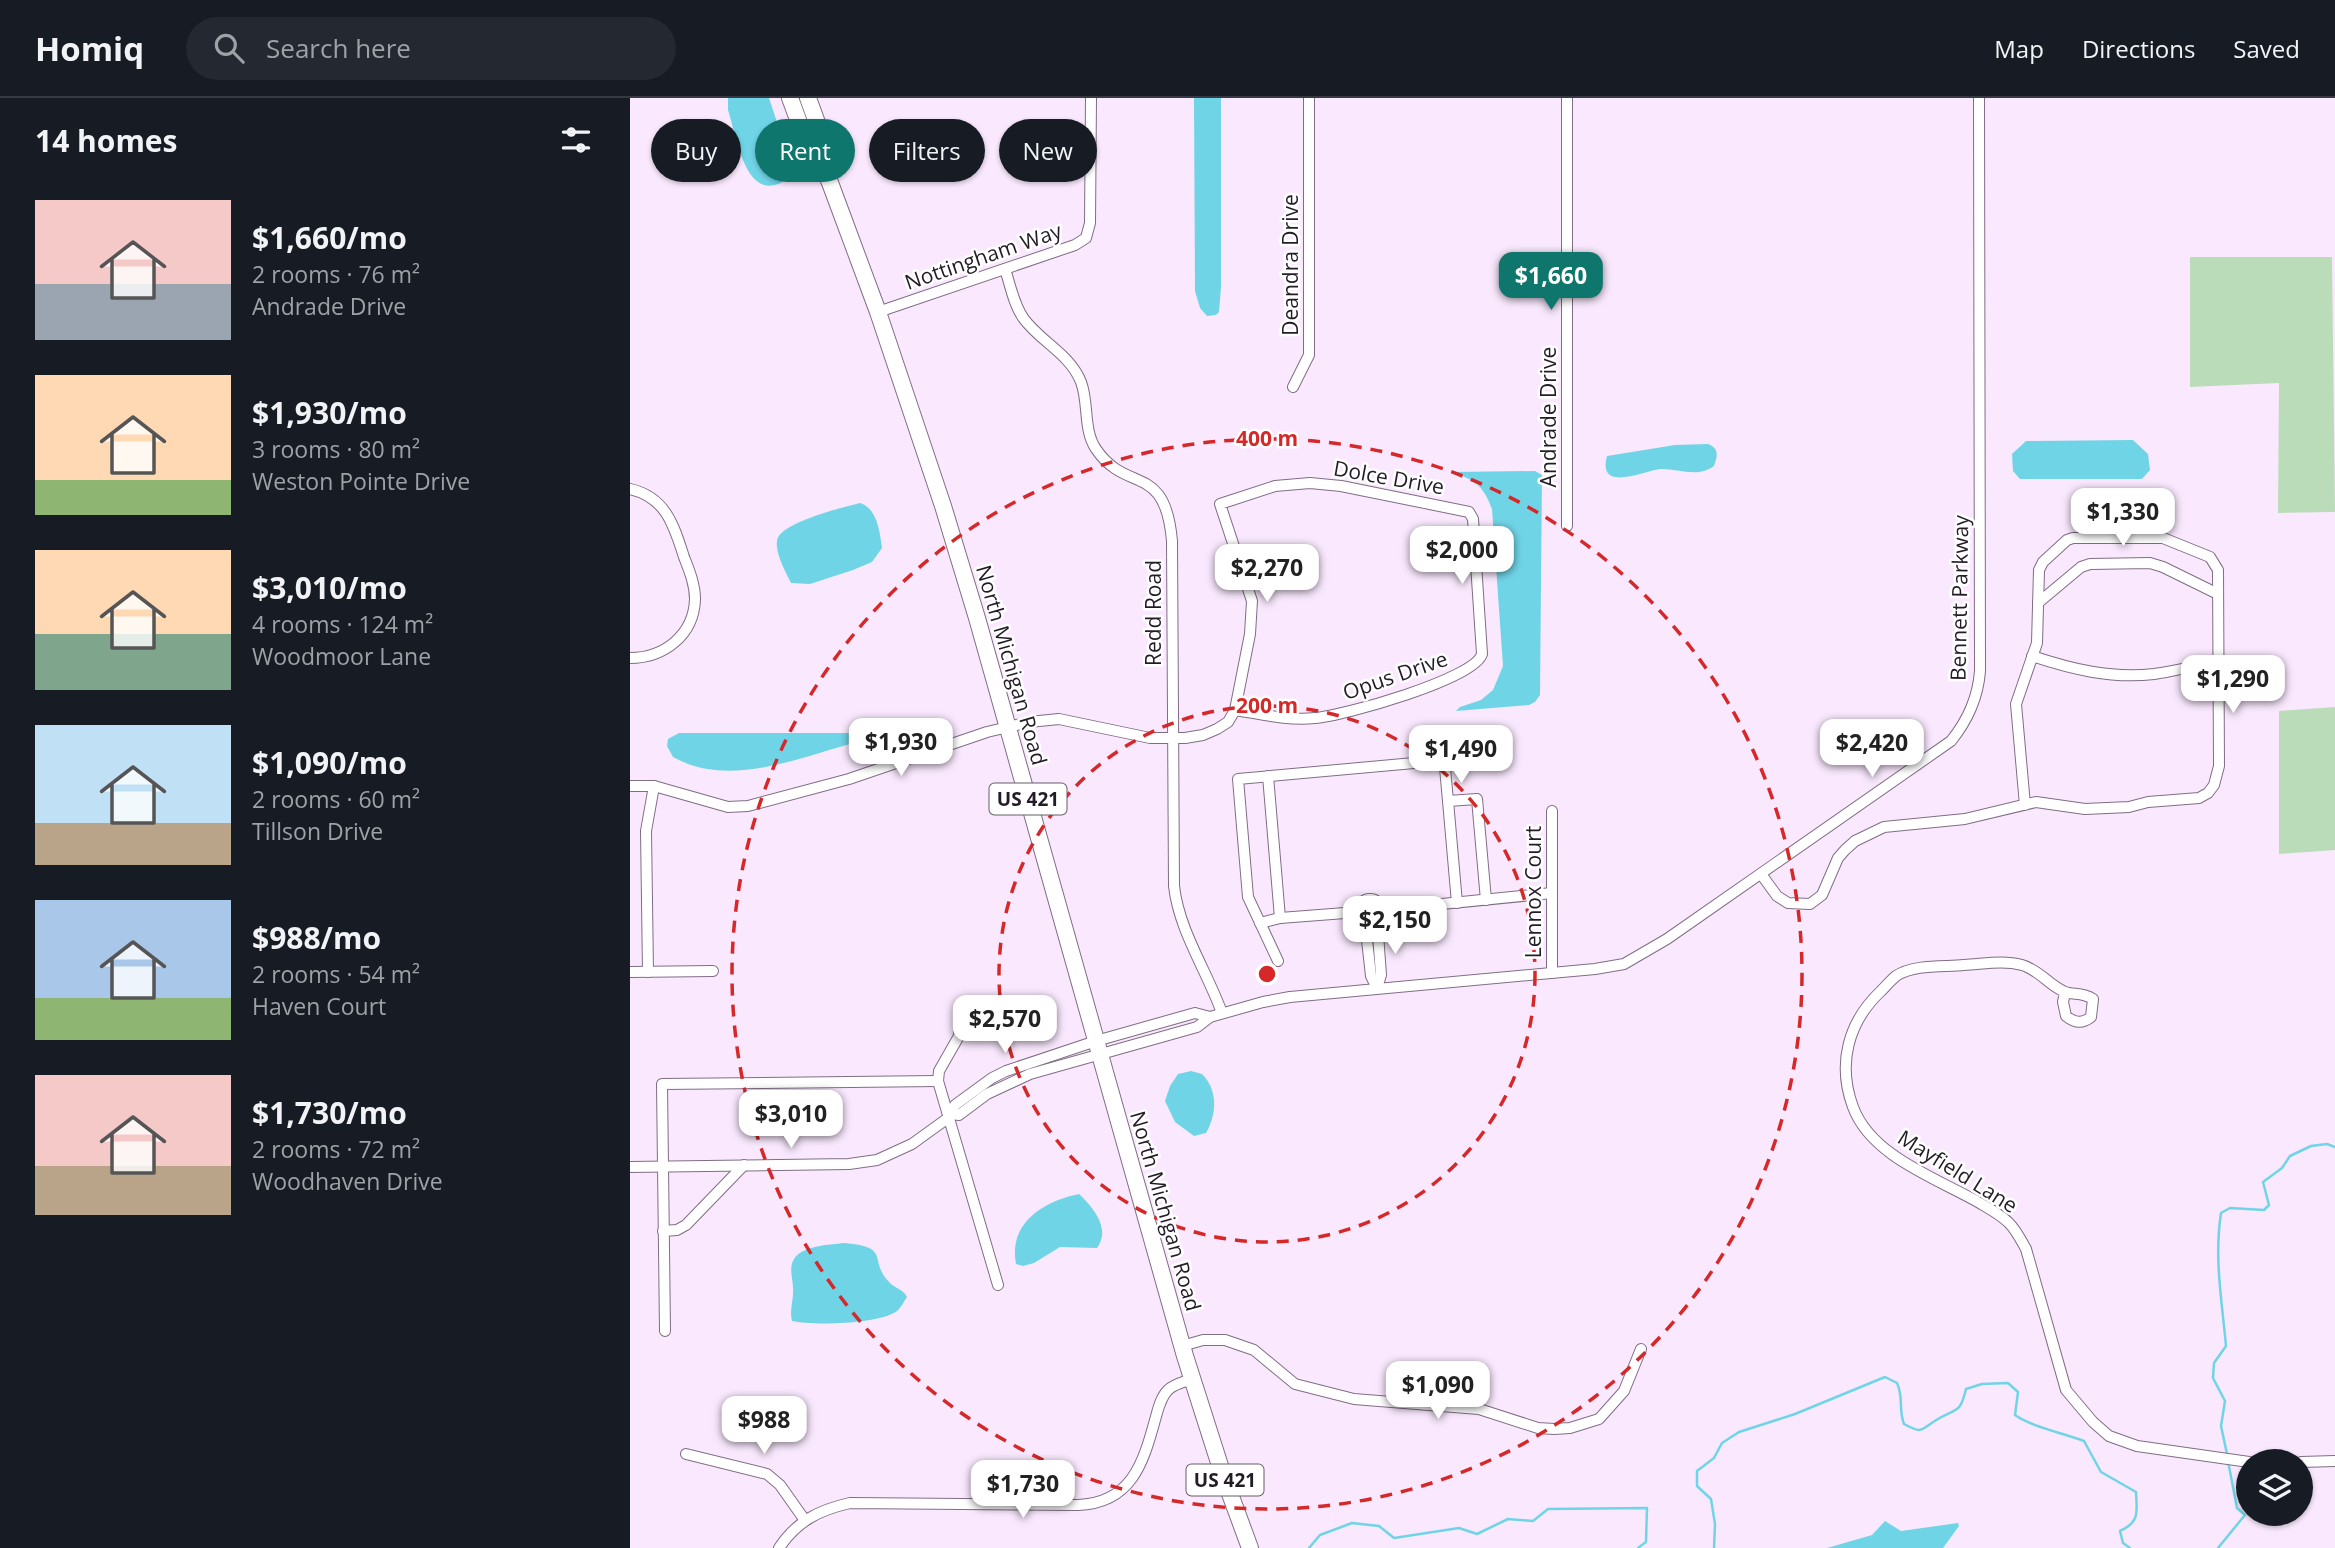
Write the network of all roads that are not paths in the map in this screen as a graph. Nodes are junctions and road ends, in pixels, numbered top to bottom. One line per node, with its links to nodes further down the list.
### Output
1 (790, 98): 7 (main road, North Michigan Road / US 421)
2 (808, 98): 8 (main road, North Michigan Road / US 421)
3 (1091, 98): 10 (street, Nottingham Way)
4 (1309, 98): 12 (street, Deandra Drive)
5 (1567, 98): 14 (street, Andrade Drive)
6 (1979, 98): 30 (street, Bennett Parkway)
7 (798, 119)
8 (816, 119)
9 (829, 182): 11 (main road, North Michigan Road / US 421)
10 (1005, 269): 11 (street, Nottingham Way); 23 (street, Redd Road)
11 (878, 312): 22 (main road, North Michigan Road / US 421)
12 (1293, 387)
13 (630, 489): 18 (street)
14 (1567, 526)
15 (2218, 594): 16 (street); 16 (street); 20 (street)
16 (2038, 603): 17 (street)
17 (2032, 656): 20 (street); 28 (street)
18 (630, 659)
19 (1480, 660): 21 (street, Opus Drive); 21 (street, Dolce Drive)
20 (2217, 661): 28 (street)
21 (1235, 710): 23 (street)
22 (1008, 727): 23 (street); 26 (street); 49 (main road, North Michigan Road / US 421)
23 (1173, 738): 47 (street, Redd Road)
24 (1268, 776): 27 (street); 36 (street); 39 (street)
25 (630, 786): 26 (street)
26 (654, 786): 43 (street)
27 (1448, 801): 32 (street); 33 (street)
28 (2025, 805): 30 (street)
29 (1552, 811): 31 (street, Lennox Court)
30 (1761, 874): 44 (street, Bennett Parkway)
31 (1552, 893): 32 (street); 44 (street, Lennox Court)
32 (1486, 900): 33 (street)
33 (1457, 903): 34 (street)
34 (1382, 910): 35 (street); 37 (street)
35 (1358, 912): 36 (street); 38 (street)
36 (1280, 918): 39 (street)
37 (1377, 920): 38 (street); 45 (street)
38 (1365, 922): 45 (street)
39 (1260, 923): 40 (street)
40 (1278, 961)
41 (713, 971): 43 (street)
42 (630, 972): 43 (street)
43 (648, 972)
44 (1552, 973): 45 (street, Bennett Parkway)
45 (1377, 988): 47 (street, Bennett Parkway)
46 (2065, 992): 62 (street, Mayfield Lane)
47 (1222, 1013): 49 (street, Bennett Parkway)
48 (961, 1019): 50 (street)
49 (1098, 1048): 51 (street, Bennett Parkway); 58 (main road, North Michigan Road / US 421)
50 (938, 1081): 51 (street); 52 (street)
51 (949, 1116): 53 (street, Bennett Parkway); 56 (street)
52 (663, 1166): 53 (street, Bennett Parkway); 54 (street, Bennett Parkway); 55 (street)
53 (744, 1166): 55 (street)
54 (630, 1167)
55 (663, 1231): 57 (street)
56 (998, 1284)
57 (665, 1331)
58 (1182, 1346): 59 (street); 60 (main road, North Michigan Road / US 421)
59 (1641, 1349)
60 (1192, 1379): 65 (street); 67 (main road, North Michigan Road / US 421)
61 (686, 1454): 65 (street)
62 (2236, 1461)
63 (2335, 1461): 64 (street)
64 (2313, 1462)
65 (804, 1519): 66 (street)
66 (779, 1548)
67 (1250, 1548)

